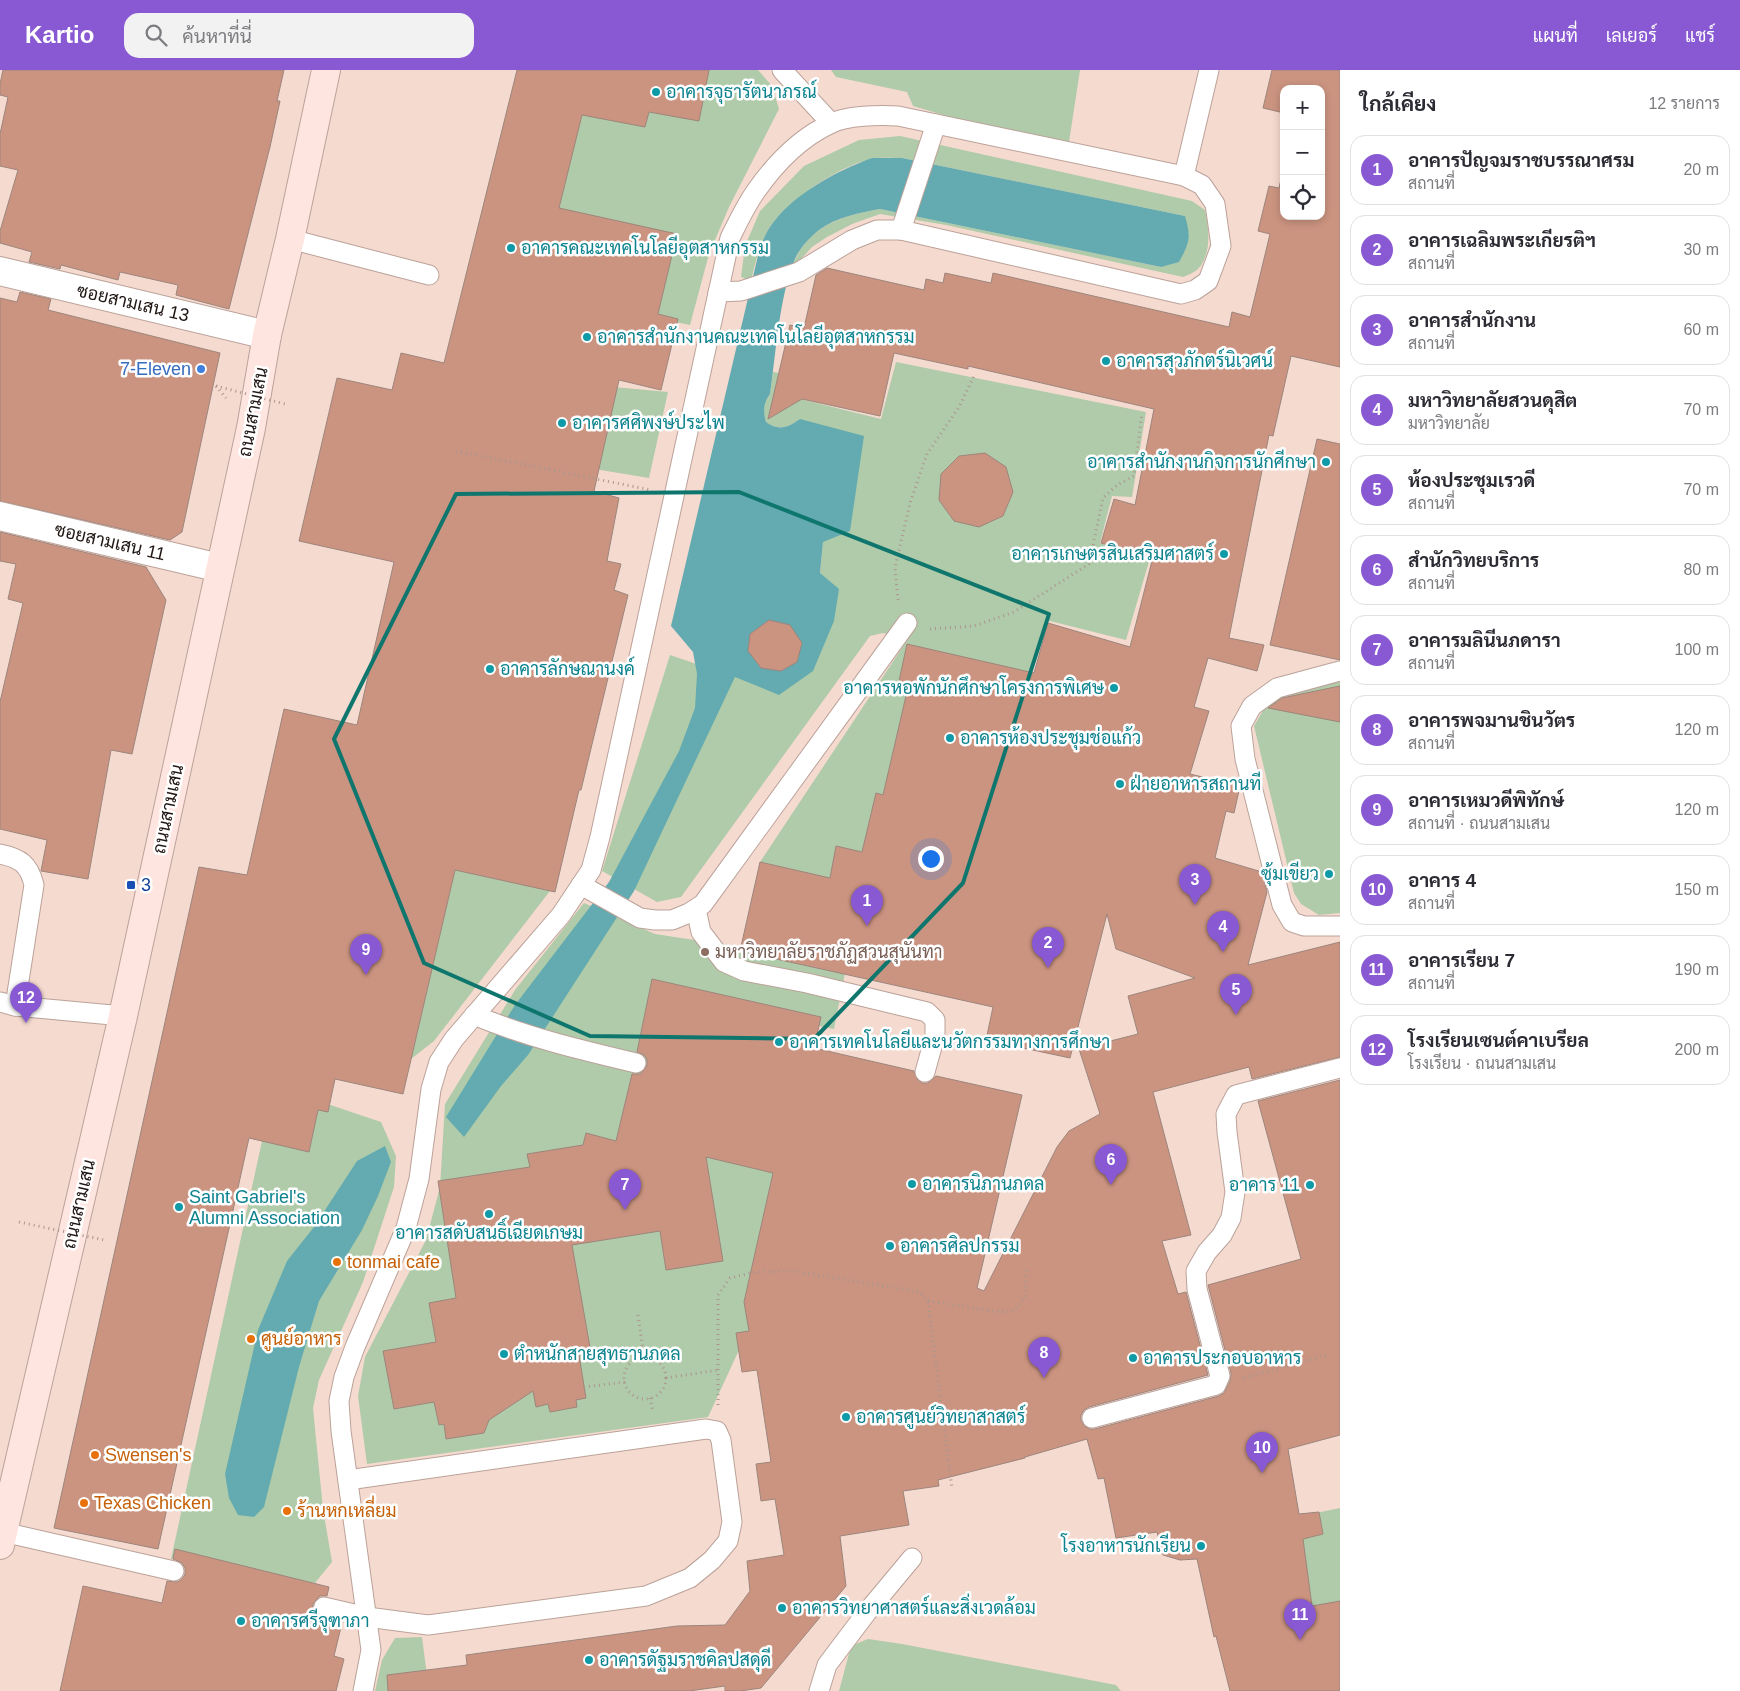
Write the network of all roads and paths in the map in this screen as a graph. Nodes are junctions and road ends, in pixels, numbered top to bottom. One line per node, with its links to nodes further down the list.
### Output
1 (326, 70): 8 (main road, ถนนสามเสน)
2 (782, 70): 4 (lane)
3 (1208, 70): 6 (lane)
4 (831, 123): 5 (lane); 11 (lane)
5 (936, 124): 6 (lane); 7 (lane)
6 (1184, 176): 7 (lane)
7 (903, 225): 11 (lane)
8 (290, 239): 10 (lane); 12 (main road, ถนนสามเสน)
9 (0, 271): 12 (street, ซอยสามเสน 13)
10 (429, 274)
11 (718, 292): 18 (lane)
12 (267, 335): 20 (main road, ถนนสามเสน)
13 (974, 376): 21 (path)
14 (216, 386): 15 (path, bridge)
15 (285, 404)
16 (1142, 414): 21 (path)
17 (456, 450): 18 (path)
18 (675, 494): 24 (lane)
19 (0, 516): 20 (street, ซอยสามเสน 11)
20 (220, 568): 29 (main road, ถนนสามเสน)
21 (907, 622): 25 (lane)
22 (1340, 671): 26 (lane)
23 (0, 854): 27 (lane)
24 (587, 889): 25 (lane); 28 (lane)
25 (696, 909): 32 (lane)
26 (1340, 926)
27 (8, 1004): 29 (lane)
28 (474, 1015): 30 (lane); 47 (lane)
29 (124, 1016): 49 (main road, ถนนสามเสน)
30 (636, 1063)
31 (1340, 1068): 42 (lane)
32 (925, 1072)
33 (18, 1222): 34 (path, bridge)
34 (104, 1240)
35 (1027, 1268): 36 (path)
36 (928, 1301): 40 (path); 48 (path)
37 (638, 1315): 39 (path)
38 (1326, 1355): 42 (path)
39 (644, 1357): 41 (path); 43 (path)
40 (718, 1370): 41 (path); 46 (path)
41 (666, 1378): 43 (path)
42 (1218, 1381): 45 (lane)
43 (625, 1382): 44 (path)
44 (584, 1387)
45 (1092, 1418)
46 (717, 1431): 47 (lane); 53 (lane)
47 (348, 1480): 53 (lane)
48 (952, 1489)
49 (2, 1538): 51 (lane)
50 (912, 1558): 55 (lane)
51 (174, 1571)
52 (324, 1607): 53 (lane)
53 (367, 1617): 54 (lane)
54 (363, 1691)
55 (819, 1691)

